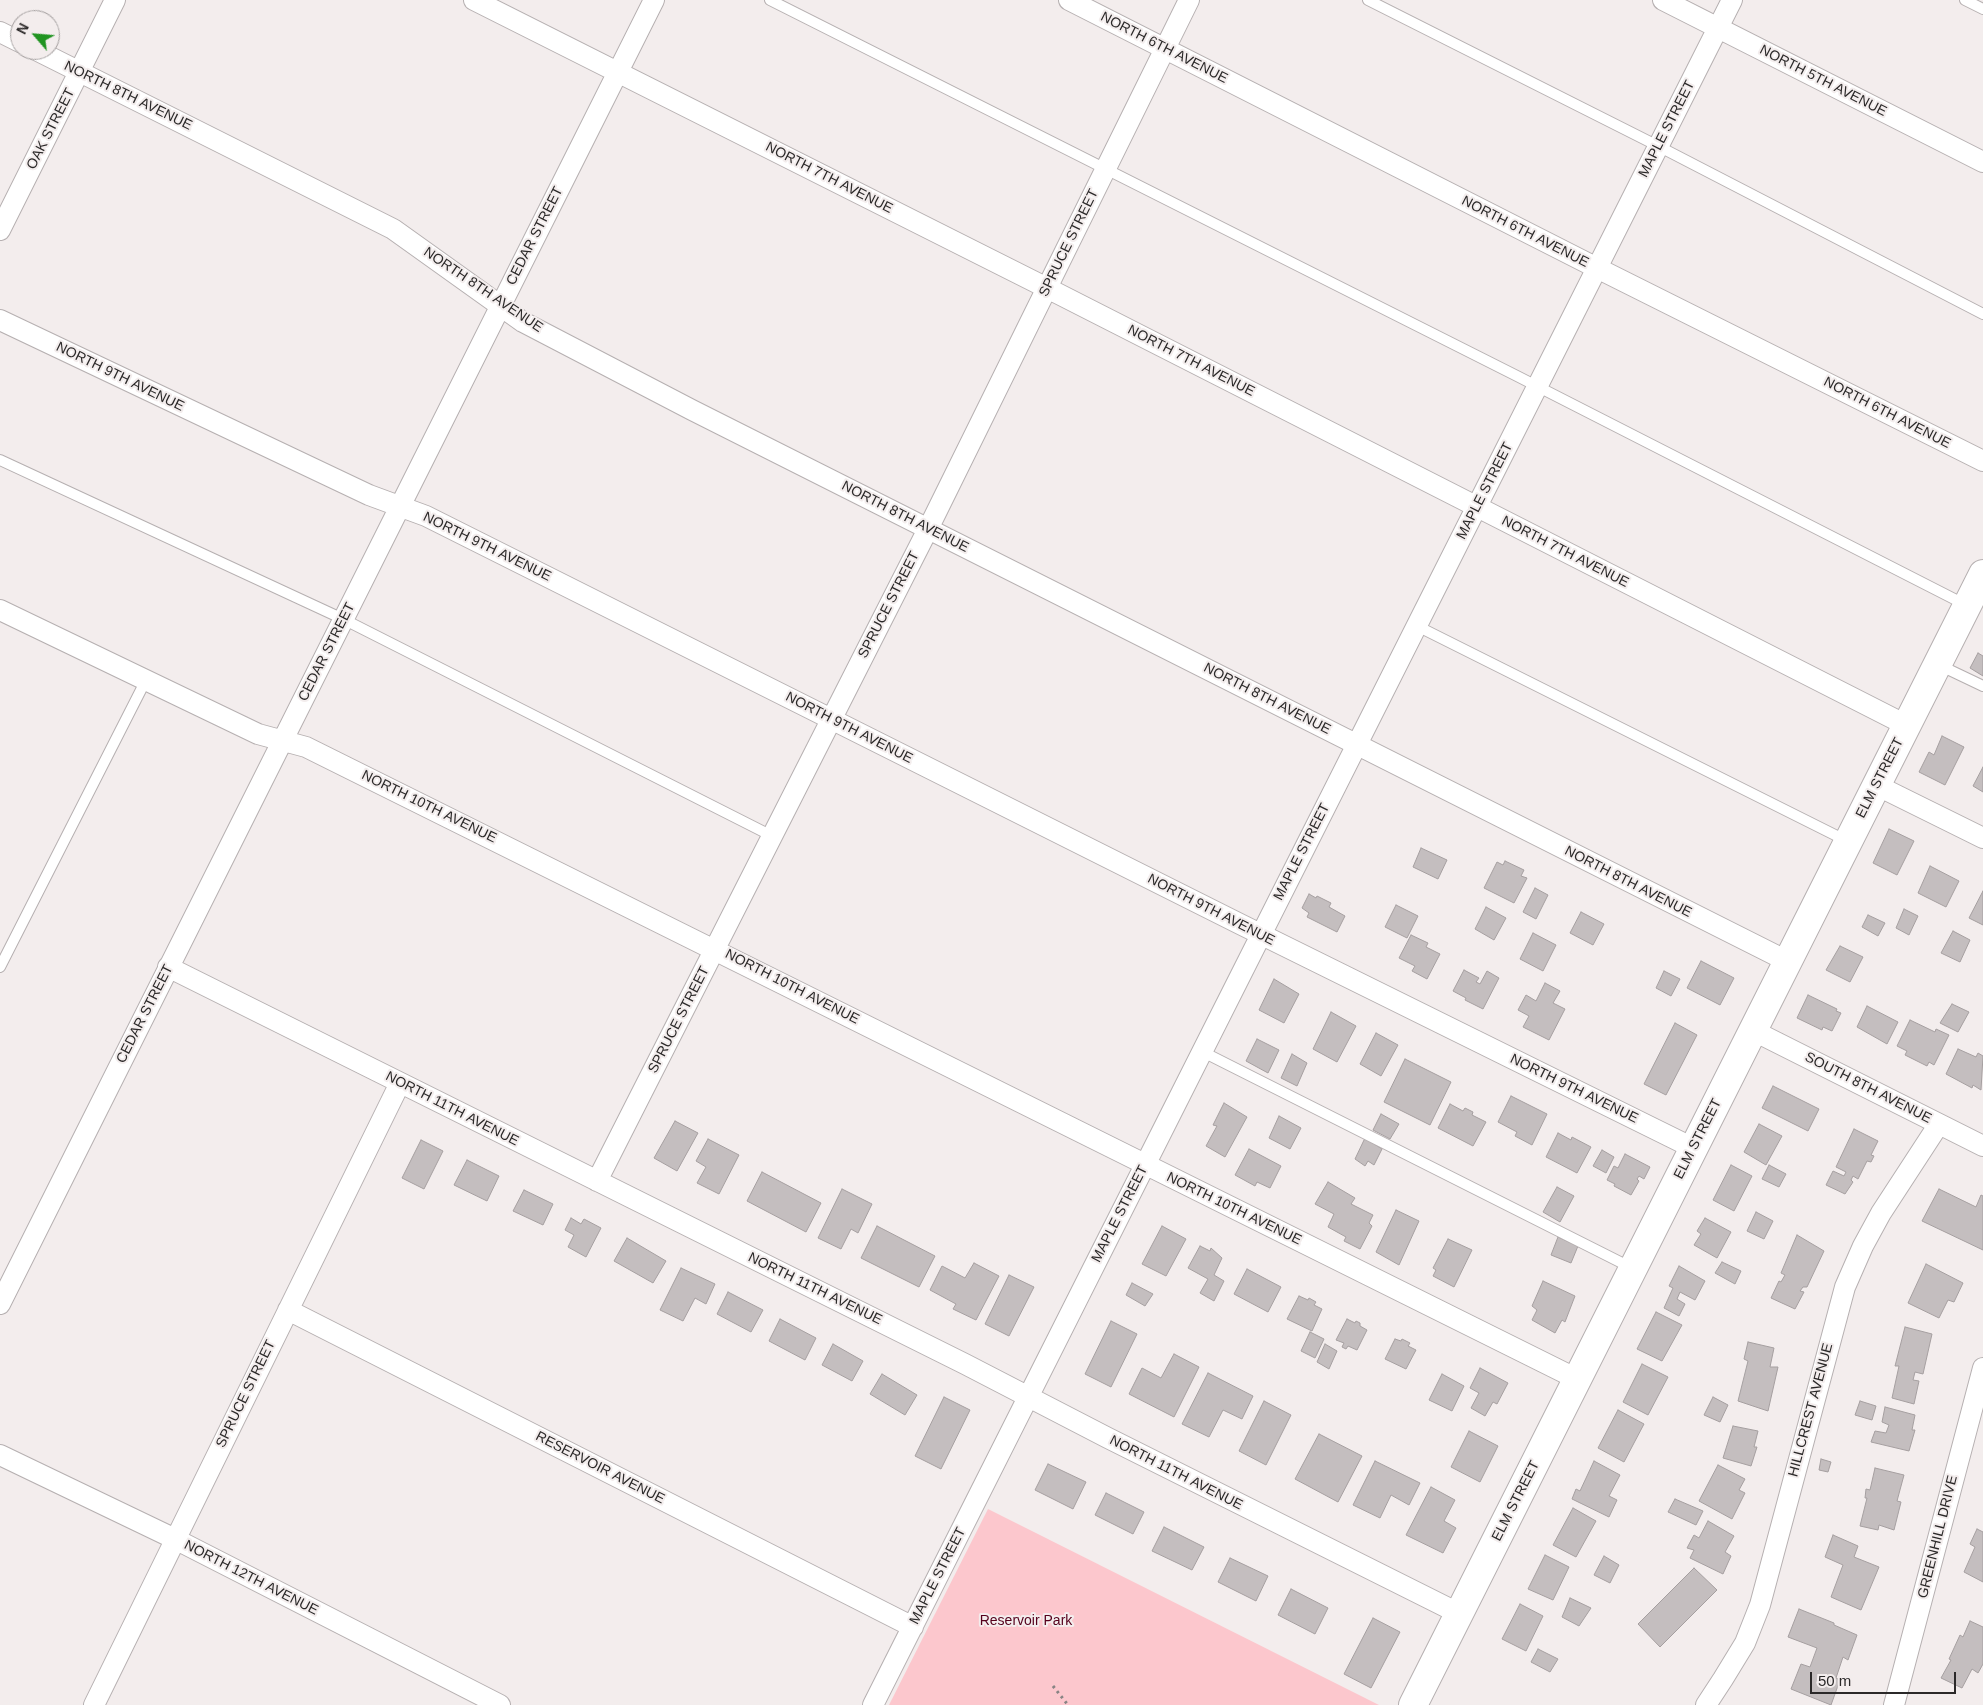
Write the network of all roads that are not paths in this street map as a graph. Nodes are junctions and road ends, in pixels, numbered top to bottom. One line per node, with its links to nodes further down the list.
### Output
1 (115, 0): 15 (street, OAK STREET)
2 (474, 0): 16 (street, NORTH 7TH AVENUE)
3 (654, 0): 16 (street, CEDAR STREET)
4 (770, 0): 19 (lane)
5 (1069, 0): 13 (street, NORTH 6TH AVENUE)
6 (1189, 0): 13 (street, SPRUCE STREET)
7 (1368, 0): 17 (lane)
8 (1663, 0): 12 (street, NORTH 5TH AVENUE)
9 (1732, 0): 12 (street, MAPLE STREET)
10 (1965, 0): 11 (lane)
11 (1983, 9)
12 (1718, 28): 17 (street, MAPLE STREET); 18 (street, NORTH 5TH AVENUE)
13 (1165, 49): 19 (street, SPRUCE STREET); 21 (street, NORTH 6TH AVENUE)
14 (56, 60): 15 (street, NORTH 8TH AVENUE)
15 (80, 72): 20 (street, OAK STREET); 23 (street, NORTH 8TH AVENUE)
16 (618, 72): 22 (street, NORTH 7TH AVENUE); 23 (street, CEDAR STREET)
17 (1658, 146): 21 (street, MAPLE STREET); 24 (lane)
18 (1983, 162)
19 (1106, 168): 22 (street, SPRUCE STREET); 26 (lane)
20 (0, 230)
21 (1597, 268): 26 (street, MAPLE STREET); 28 (street, NORTH 6TH AVENUE)
22 (1047, 288): 30 (street, NORTH 7TH AVENUE); 31 (street, SPRUCE STREET)
23 (500, 305): 29 (street, CEDAR STREET); 31 (street, NORTH 8TH AVENUE)
24 (1983, 314)
25 (0, 320): 29 (street, NORTH 9TH AVENUE)
26 (1538, 387): 30 (street, MAPLE STREET); 33 (lane)
27 (0, 460): 35 (lane)
28 (1983, 461)
29 (400, 506): 35 (street, CEDAR STREET); 40 (street, NORTH 9TH AVENUE)
30 (1478, 508): 36 (street, MAPLE STREET); 41 (street, NORTH 7TH AVENUE)
31 (928, 529): 40 (street, SPRUCE STREET); 43 (street, NORTH 8TH AVENUE)
32 (1983, 574): 33 (street, ELM STREET)
33 (1967, 606): 37 (street, ELM STREET)
34 (2, 616): 38 (street, NORTH 10TH AVENUE)
35 (343, 619): 42 (street, CEDAR STREET); 45 (lane)
36 (1417, 626): 43 (street, MAPLE STREET); 47 (lane)
37 (1937, 664): 39 (lane); 41 (street, ELM STREET)
38 (146, 680): 42 (street, NORTH 10TH AVENUE); 51 (lane)
39 (1983, 686)
40 (832, 719): 45 (street, SPRUCE STREET); 48 (street, NORTH 9TH AVENUE)
41 (1906, 725): 44 (street, ELM STREET)
42 (283, 740): 49 (street, NORTH 10TH AVENUE); 52 (street, CEDAR STREET)
43 (1358, 745): 48 (street, MAPLE STREET); 50 (street, NORTH 8TH AVENUE)
44 (1876, 785): 46 (street); 47 (street, ELM STREET)
45 (772, 836): 49 (street, SPRUCE STREET)
46 (1983, 838)
47 (1847, 842): 50 (street, ELM STREET)
48 (1260, 934): 54 (street, MAPLE STREET); 58 (street, NORTH 9TH AVENUE)
49 (715, 949): 59 (street, NORTH 10TH AVENUE); 60 (street, SPRUCE STREET)
50 (1787, 961): 53 (street, ELM STREET)
51 (0, 967)
52 (168, 967): 55 (street, NORTH 11TH AVENUE); 62 (street, CEDAR STREET)
53 (1752, 1030): 56 (street, SOUTH 8TH AVENUE); 58 (street, ELM STREET)
54 (1201, 1051): 59 (street, MAPLE STREET); 61 (lane)
55 (400, 1083): 60 (street, NORTH 11TH AVENUE); 63 (street, SPRUCE STREET)
56 (1939, 1124): 57 (street, SOUTH 8TH AVENUE); 75 (street, HILLCREST AVENUE)
57 (1983, 1146)
58 (1693, 1148): 61 (street, ELM STREET)
59 (1145, 1164): 65 (street, NORTH 10TH AVENUE); 66 (street, MAPLE STREET)
60 (597, 1181): 66 (street, NORTH 11TH AVENUE)
61 (1633, 1268): 65 (street, ELM STREET)
62 (0, 1304)
63 (288, 1310): 68 (street, SPRUCE STREET); 70 (street, RESERVOIR AVENUE)
64 (1983, 1368): 76 (street, GREENHILL DRIVE)
65 (1577, 1380): 69 (street, ELM STREET)
66 (1028, 1396): 69 (street, NORTH 11TH AVENUE); 70 (street, MAPLE STREET)
67 (0, 1455): 68 (street, NORTH 12TH AVENUE)
68 (175, 1539): 71 (street, SPRUCE STREET); 72 (street, NORTH 12TH AVENUE)
69 (1460, 1614): 74 (street, ELM STREET)
70 (913, 1627): 73 (street, MAPLE STREET)
71 (94, 1705)
72 (500, 1705)
73 (873, 1705)
74 (1413, 1705)
75 (1706, 1705)
76 (1894, 1705)

